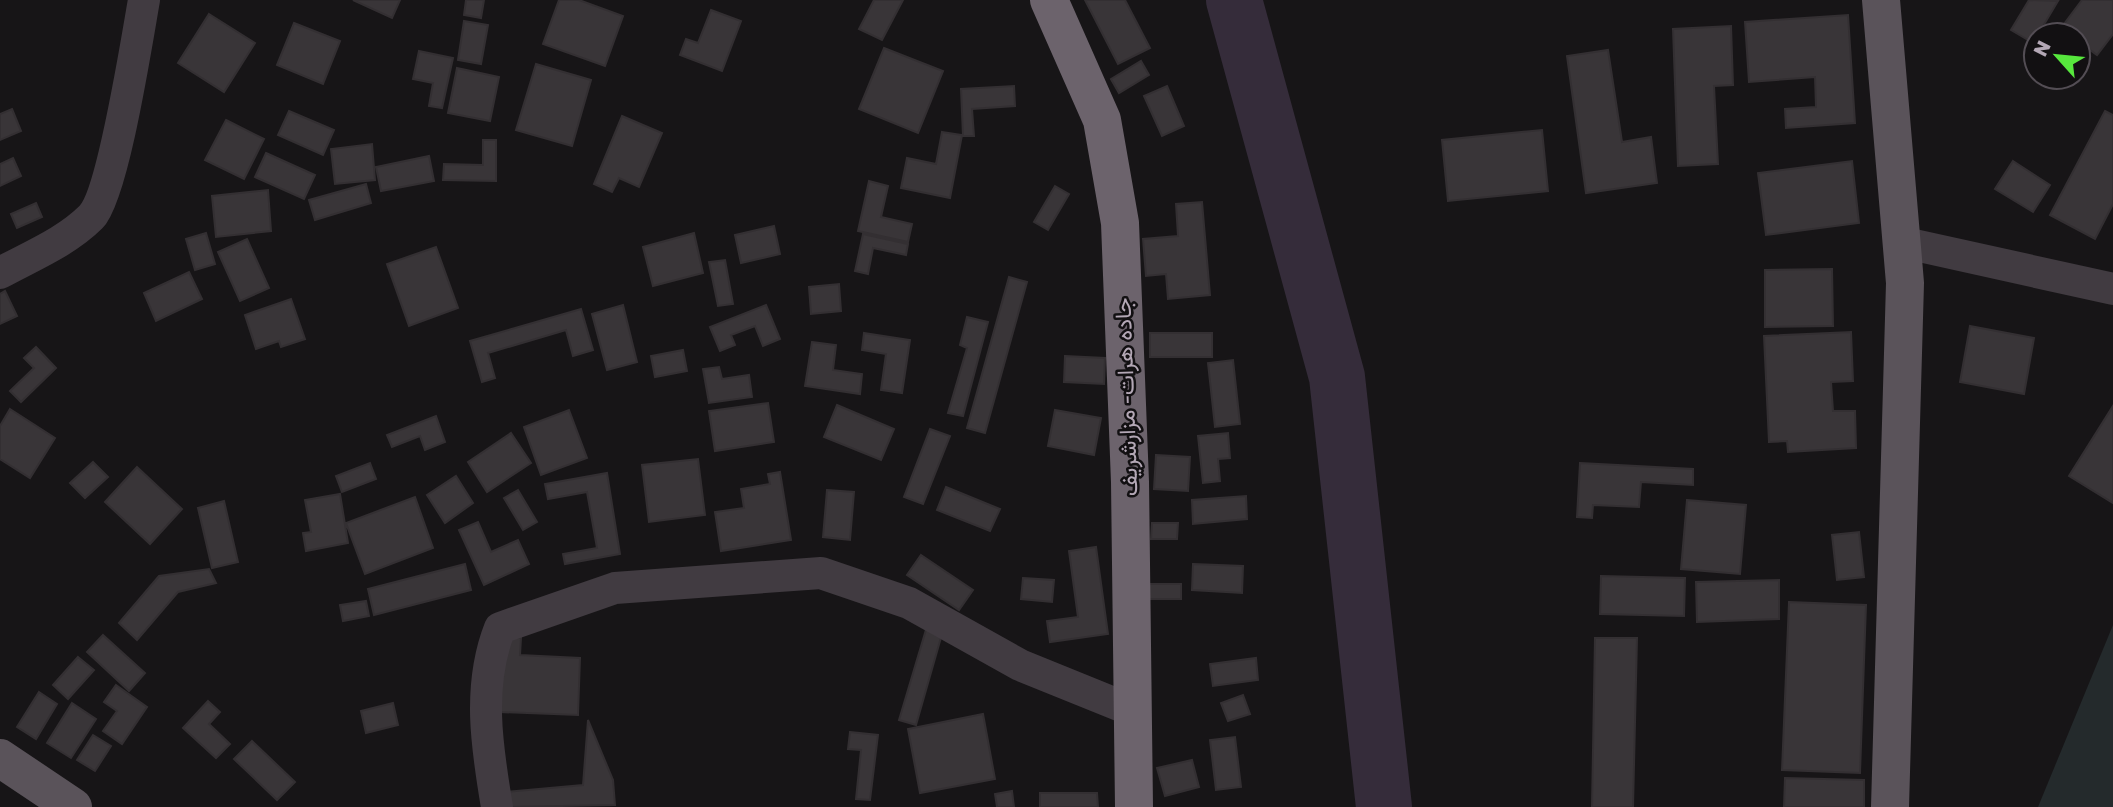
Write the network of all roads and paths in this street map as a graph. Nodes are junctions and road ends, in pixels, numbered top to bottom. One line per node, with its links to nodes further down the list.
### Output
1 (144, 0): 5 (street)
2 (1049, 0): 7 (highway, جاده هرات- مزارشریف)
3 (1881, 0): 4 (main road)
4 (1902, 242): 6 (street); 12 (main road)
5 (0, 273)
6 (2113, 289)
7 (1131, 710): 10 (street); 11 (highway, جاده هرات- مزارشریف)
8 (0, 758): 9 (main road)
9 (73, 807)
10 (497, 807)
11 (1134, 807)
12 (1890, 807)

